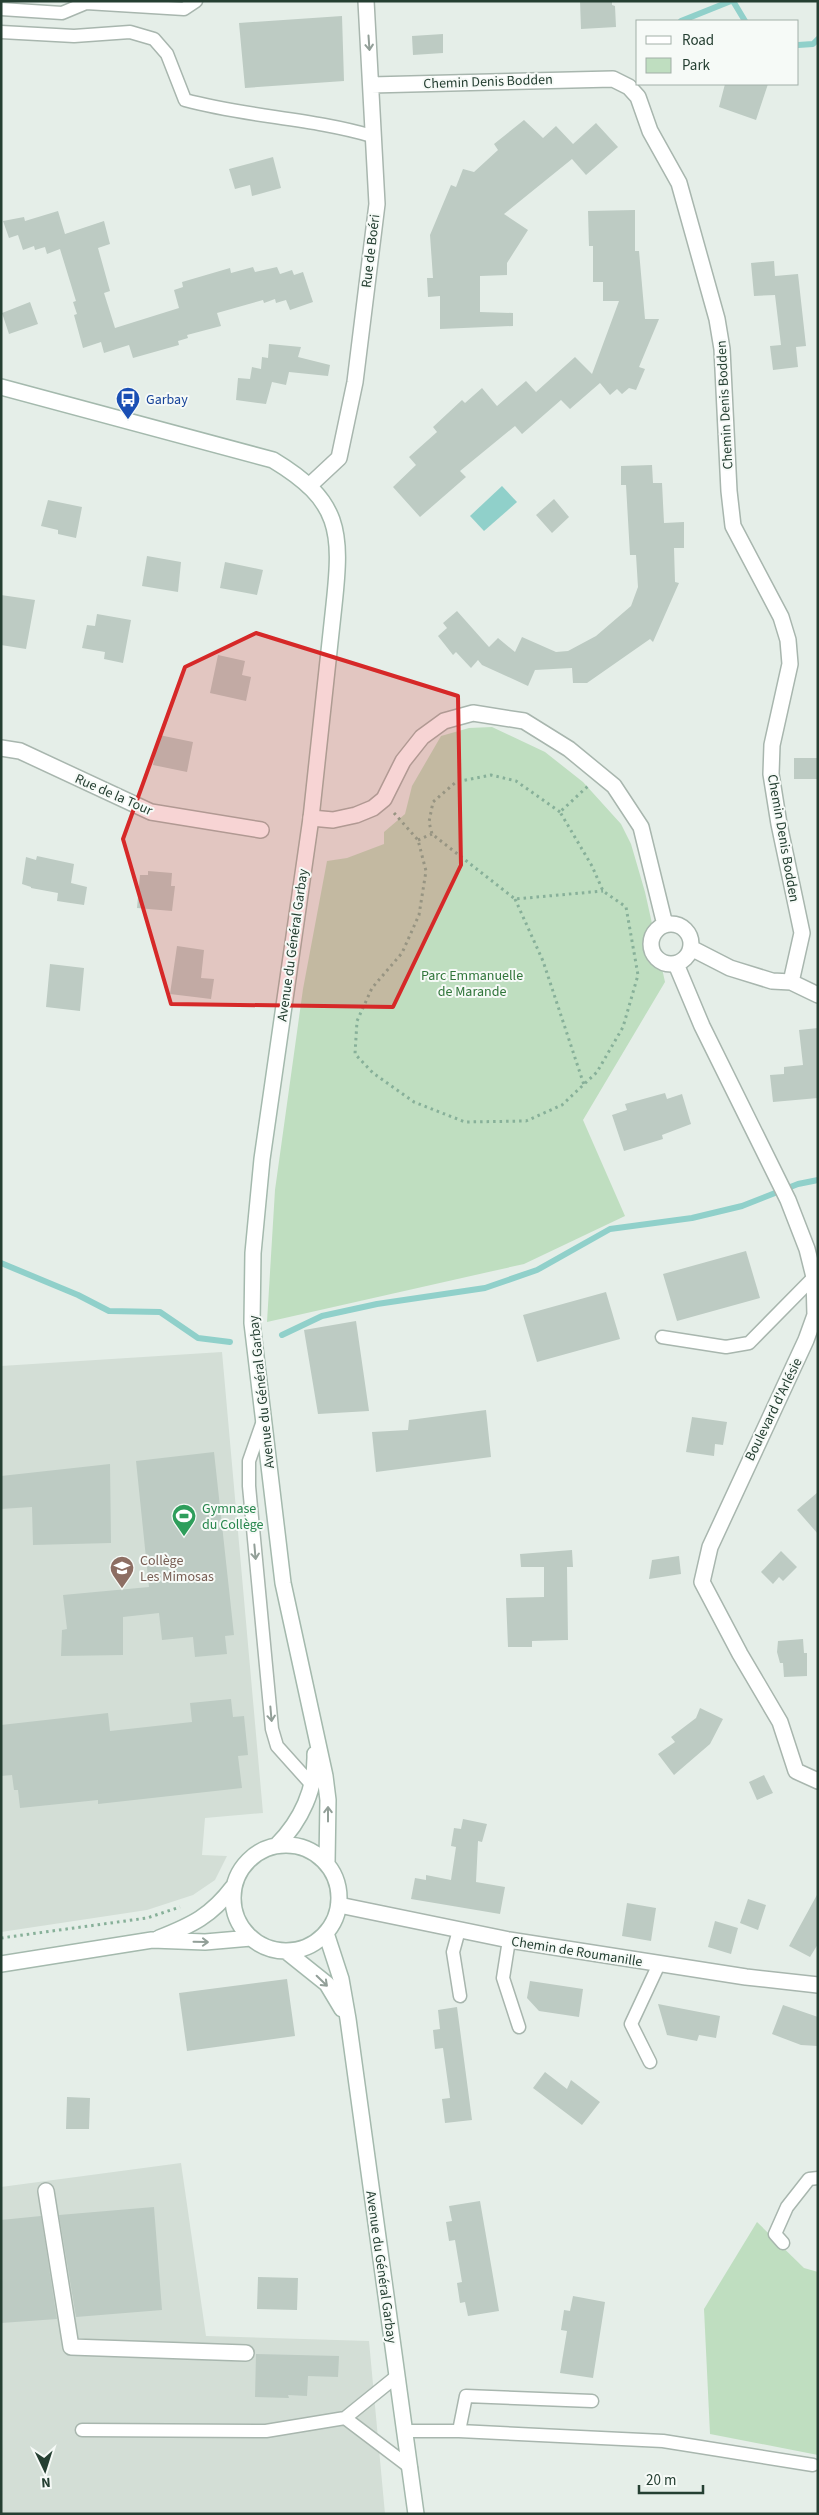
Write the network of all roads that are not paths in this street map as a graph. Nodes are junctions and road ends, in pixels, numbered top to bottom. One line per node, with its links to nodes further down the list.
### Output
1 (196, 1): 3 (lane)
2 (366, 1): 5 (street, Rue de Boéri, one-way to 5)
3 (1, 8)
4 (1, 32): 6 (lane)
5 (371, 85): 6 (street, Rue de Boéri); 15 (street, Chemin Denis Bodden)
6 (372, 136): 8 (street, Rue de Boéri)
7 (1, 387): 8 (street, Avenue du Général Garbay)
8 (309, 486): 10 (street, Avenue du Général Garbay)
9 (1, 748): 11 (street, Rue de la Tour)
10 (311, 818): 12 (street); 19 (street, Avenue du Général Garbay)
11 (261, 830)
12 (664, 925): 13 (street); 14 (street)
13 (691, 948): 14 (street); 15 (street)
14 (676, 964): 17 (street, Boulevard d'Arlésie)
15 (792, 982): 16 (street)
16 (818, 996)
17 (814, 1277): 18 (lane); 21 (street, Boulevard d'Arlésie)
18 (662, 1337)
19 (263, 1421): 20 (street, Avenue du Général Garbay); 22 (lane, one-way to 22)
20 (314, 1733): 22 (street, Avenue du Général Garbay); 24 (street, Avenue du Général Garbay, one-way to 20)
21 (818, 1781)
22 (312, 1785): 23 (street, Avenue du Général Garbay)
23 (277, 1845): 24 (street); 25 (street)
24 (327, 1863): 26 (street)
25 (233, 1887): 29 (street); 30 (street)
26 (339, 1905): 27 (street, Chemin de Roumanille); 28 (street)
27 (459, 1930): 31 (street, Chemin de Roumanille); 36 (lane)
28 (326, 1933): 32 (street); 37 (street, Avenue du Général Garbay)
29 (251, 1938): 30 (street, one-way to 29); 32 (street)
30 (152, 1940): 33 (street)
31 (509, 1940): 34 (street, Chemin de Roumanille); 38 (lane)
32 (286, 1952): 37 (street, Avenue du Général Garbay, one-way to 37)
33 (1, 1964)
34 (659, 1964): 35 (street, Chemin de Roumanille); 39 (lane)
35 (818, 1985)
36 (460, 1996)
37 (348, 2019): 44 (street, Avenue du Général Garbay)
38 (519, 2027)
39 (650, 2062)
40 (818, 2178): 42 (lane)
41 (46, 2192): 43 (street)
42 (783, 2243)
43 (246, 2353)
44 (397, 2376): 46 (lane); 48 (street, Avenue du Général Garbay)
45 (592, 2400): 49 (lane)
46 (345, 2418): 47 (lane); 51 (lane)
47 (82, 2430)
48 (406, 2431): 49 (lane); 51 (street, Avenue du Général Garbay)
49 (458, 2431): 50 (lane)
50 (813, 2465)
51 (411, 2468): 52 (street, Avenue du Général Garbay)
52 (416, 2514)

